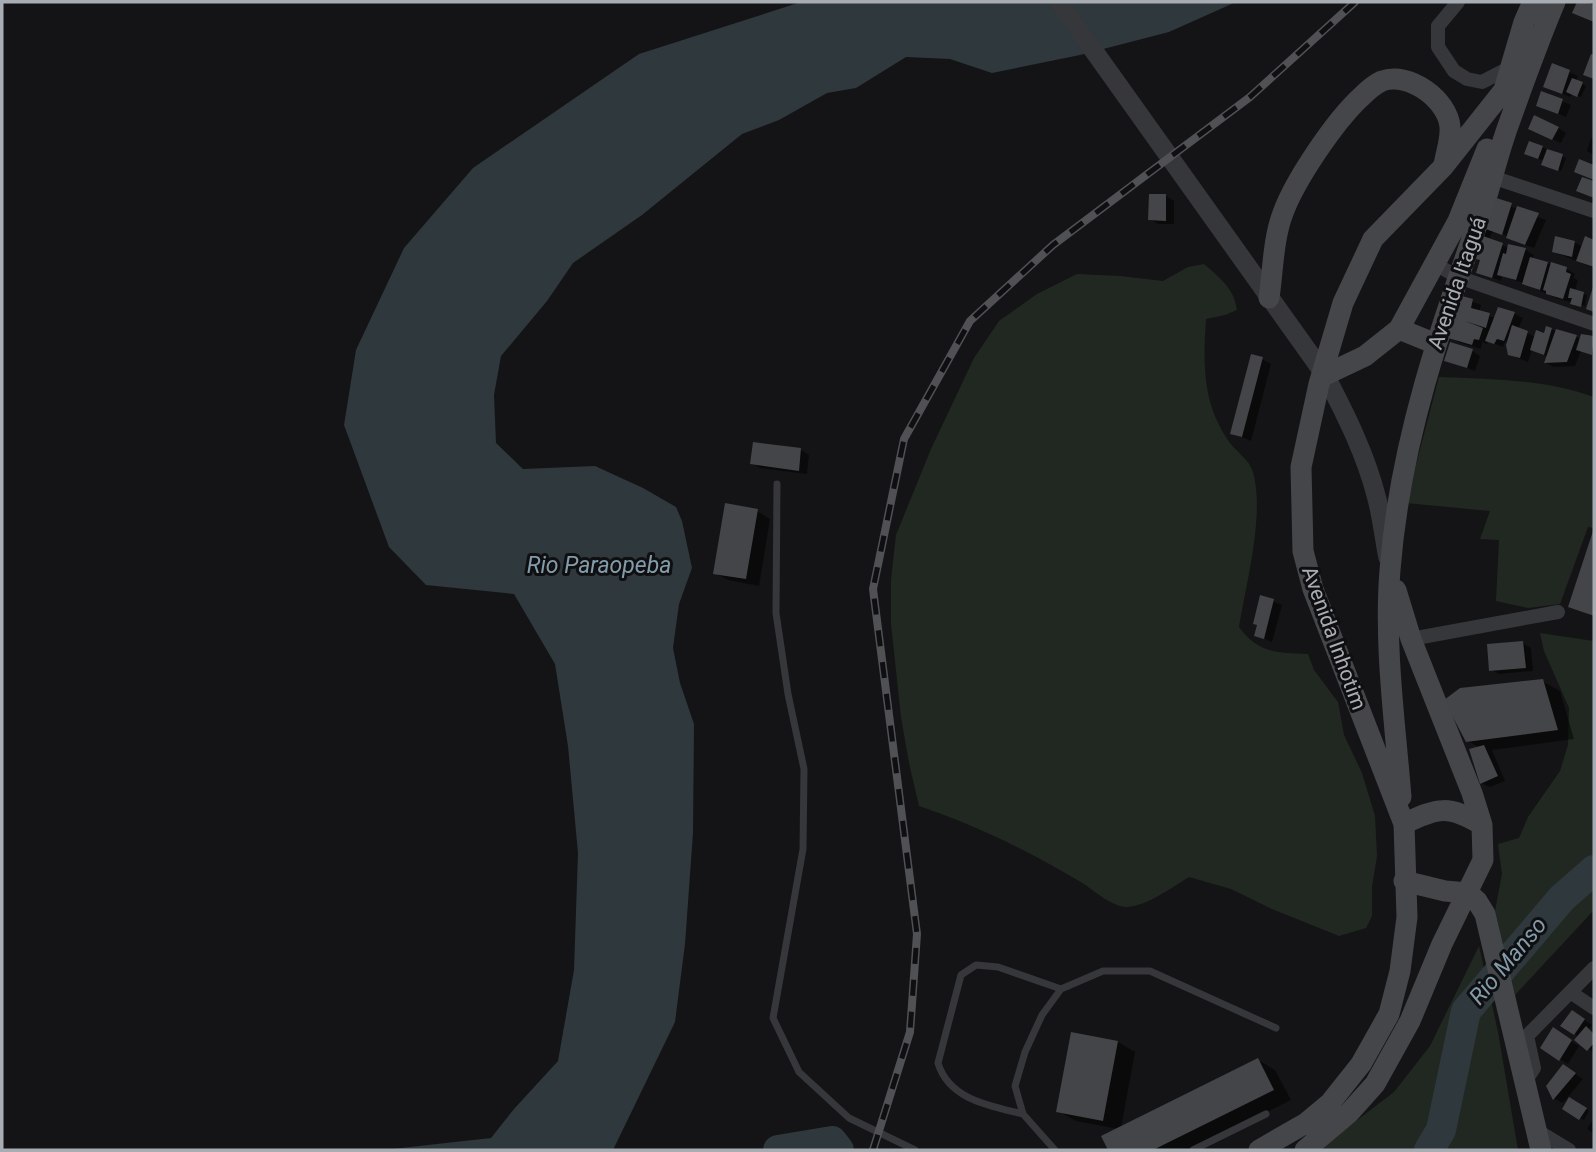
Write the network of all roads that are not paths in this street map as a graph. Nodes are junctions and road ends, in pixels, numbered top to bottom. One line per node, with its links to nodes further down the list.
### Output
1 (1059, 2): 12 (street)
2 (1458, 2): 5 (street)
3 (1533, 2): 5 (main road, Avenida Inhotim)
4 (1555, 2): 8 (main road, Avenida Itaguá)
5 (1511, 67): 6 (main road, Avenida Inhotim)
6 (1504, 90): 7 (main road, Avenida Inhotim); 8 (main road)
7 (1443, 167): 12 (main road); 21 (main road, Avenida Inhotim)
8 (1486, 175): 9 (street); 10 (main road); 11 (main road, Avenida Itaguá)
9 (1594, 211)
10 (1434, 264): 11 (street); 14 (main road)
11 (1458, 277): 13 (street); 15 (main road, Avenida Itaguá)
12 (1269, 298): 16 (street)
13 (1594, 324)
14 (1399, 329): 15 (main road); 16 (main road)
15 (1436, 344): 18 (main road, Avenida Itaguá)
16 (1325, 374): 18 (street)
17 (778, 484): 34 (lane)
18 (1390, 572): 20 (main road); 21 (main road, Avenida Itaguá)
19 (1558, 612): 20 (street)
20 (1411, 639): 22 (main road)
21 (1404, 824): 22 (main road); 23 (main road, Avenida Inhotim)
22 (1482, 825): 24 (main road)
23 (1404, 881): 24 (main road); 37 (main road, Avenida Inhotim)
24 (1468, 893): 30 (main road); 38 (main road)
25 (1594, 968): 27 (street)
26 (1061, 989): 29 (lane); 31 (lane); 31 (lane)
27 (1570, 992): 28 (street); 30 (street)
28 (1594, 1008)
29 (1276, 1028)
30 (1524, 1082): 33 (main road)
31 (1023, 1114): 35 (lane)
32 (1266, 1114): 36 (lane)
33 (1538, 1140): 39 (street)
34 (915, 1150)
35 (1055, 1150)
36 (1193, 1150)
37 (1259, 1150)
38 (1305, 1150)
39 (1570, 1150)

